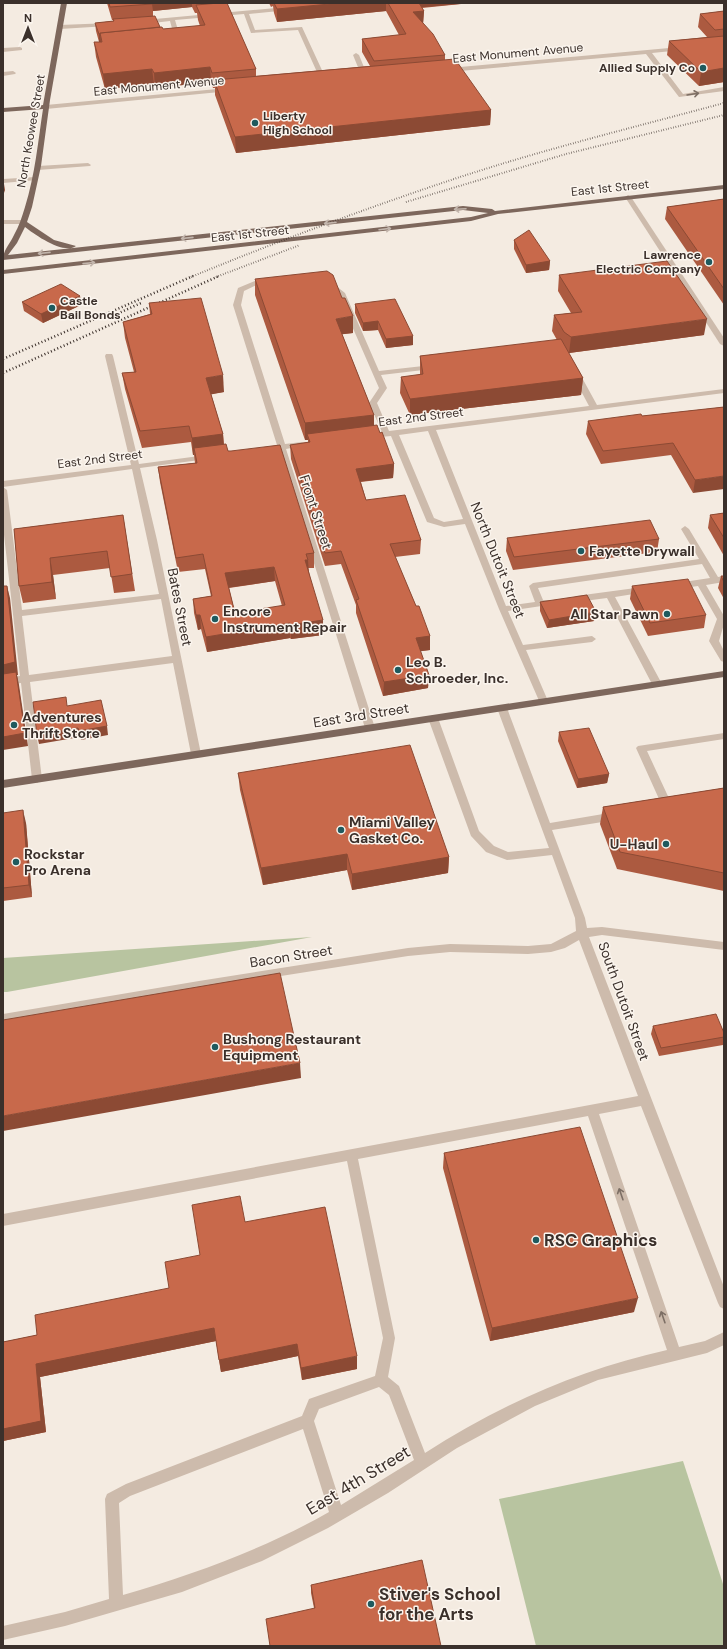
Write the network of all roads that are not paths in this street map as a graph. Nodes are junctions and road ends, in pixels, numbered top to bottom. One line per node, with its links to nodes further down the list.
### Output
1 (64, 3): 7 (main road, North Keowee Street)
2 (294, 8): 3 (street)
3 (246, 12): 4 (street); 18 (street)
4 (172, 19): 5 (street); 8 (street)
5 (134, 22)
6 (112, 24): 7 (street)
7 (60, 27): 21 (main road, North Keowee Street)
8 (170, 38)
9 (20, 49): 11 (street)
10 (686, 49): 12 (street, East Monument Avenue)
11 (3, 50)
12 (648, 52): 14 (street, East Monument Avenue); 19 (street, one-way to 19)
13 (356, 55): 17 (street)
14 (439, 70)
15 (13, 73): 16 (street)
16 (3, 74)
17 (372, 76)
18 (317, 82)
19 (724, 89)
20 (231, 90): 21 (street, East Monument Avenue)
21 (46, 107): 22 (main road, East Monument Avenue); 24 (main road, North Keowee Street)
22 (3, 110)
23 (88, 165): 24 (street)
24 (38, 168): 25 (main road, North Keowee Street)
25 (35, 179): 26 (street); 31 (main road, North Keowee Street)
26 (3, 181)
27 (724, 187): 28 (main road, East 1st Street)
28 (628, 197): 29 (main road, East 1st Street); 38 (street)
29 (498, 212): 32 (main road, East 1st Street, one-way to 32); 34 (main road, East 1st Street, one-way to 29)
30 (3, 222): 31 (street)
31 (23, 222): 32 (main road); 33 (main road, North Keowee Street)
32 (95, 248): 33 (main road, East 1st Street, one-way to 33)
33 (3, 258): 34 (main road)
34 (6, 272): 37 (main road)
35 (274, 279): 49 (street, Front Street)
36 (325, 279): 42 (street)
37 (3, 280)
38 (724, 344)
39 (110, 356): 52 (street, Bates Street)
40 (439, 366): 42 (street)
41 (571, 366): 44 (street)
42 (377, 373): 46 (street)
43 (724, 391): 44 (street, East 2nd Street)
44 (594, 408): 45 (street, East 2nd Street)
45 (431, 428): 46 (street, East 2nd Street); 55 (street, North Dutoit Street)
46 (390, 433): 47 (street, East 2nd Street); 55 (street)
47 (364, 436)
48 (313, 443): 49 (street)
49 (282, 447): 50 (street); 79 (street, Front Street)
50 (259, 450)
51 (213, 456): 52 (street, East 2nd Street)
52 (136, 466): 53 (street, East 2nd Street); 64 (street, Bates Street)
53 (3, 484)
54 (3, 490): 57 (street)
55 (469, 521): 66 (street, North Dutoit Street)
56 (685, 529): 58 (street)
57 (6, 548): 67 (street)
58 (705, 561): 59 (street); 65 (street)
59 (720, 580): 60 (street)
60 (700, 582): 61 (street); 71 (street)
61 (670, 586)
62 (655, 589): 63 (street)
63 (610, 595): 65 (street); 75 (street)
64 (164, 596): 67 (street); 70 (street, Bates Street)
65 (540, 604): 66 (street)
66 (503, 609): 69 (street, North Dutoit Street)
67 (17, 614): 73 (street)
68 (592, 639): 69 (street)
69 (520, 648): 76 (street, North Dutoit Street)
70 (176, 659): 73 (street); 81 (street, Bates Street)
71 (724, 659)
72 (724, 674): 75 (main road, East 3rd Street)
73 (25, 679): 74 (street); 82 (street)
74 (3, 682)
75 (657, 684): 76 (main road, East 3rd Street)
76 (543, 701): 77 (main road, East 3rd Street)
77 (502, 708): 78 (main road, East 3rd Street); 86 (street, South Dutoit Street)
78 (433, 718): 79 (main road, East 3rd Street); 87 (street)
79 (370, 728): 81 (main road, East 3rd Street)
80 (724, 736): 84 (street)
81 (196, 754): 82 (main road, East 3rd Street)
82 (37, 779): 83 (main road, East 3rd Street)
83 (3, 784)
84 (668, 807)
85 (629, 814): 86 (street)
86 (546, 827): 87 (street, South Dutoit Street)
87 (555, 851): 88 (street, South Dutoit Street)
88 (582, 933): 89 (street); 90 (street, Bacon Street); 91 (street, South Dutoit Street)
89 (724, 946)
90 (3, 1019)
91 (645, 1100): 92 (street); 95 (street, South Dutoit Street)
92 (592, 1110): 93 (street); 97 (street, one-way to 92)
93 (352, 1156): 94 (street); 98 (street)
94 (3, 1220)
95 (724, 1303)
96 (724, 1338): 97 (street, East 4th Street)
97 (675, 1354): 100 (street, East 4th Street)
98 (382, 1380): 99 (street); 100 (street)
99 (307, 1421): 101 (street); 102 (street)
100 (422, 1462): 101 (street, East 4th Street)
101 (337, 1515): 102 (street, East 4th Street)
102 (116, 1604): 103 (street, East 4th Street)
103 (3, 1632)

